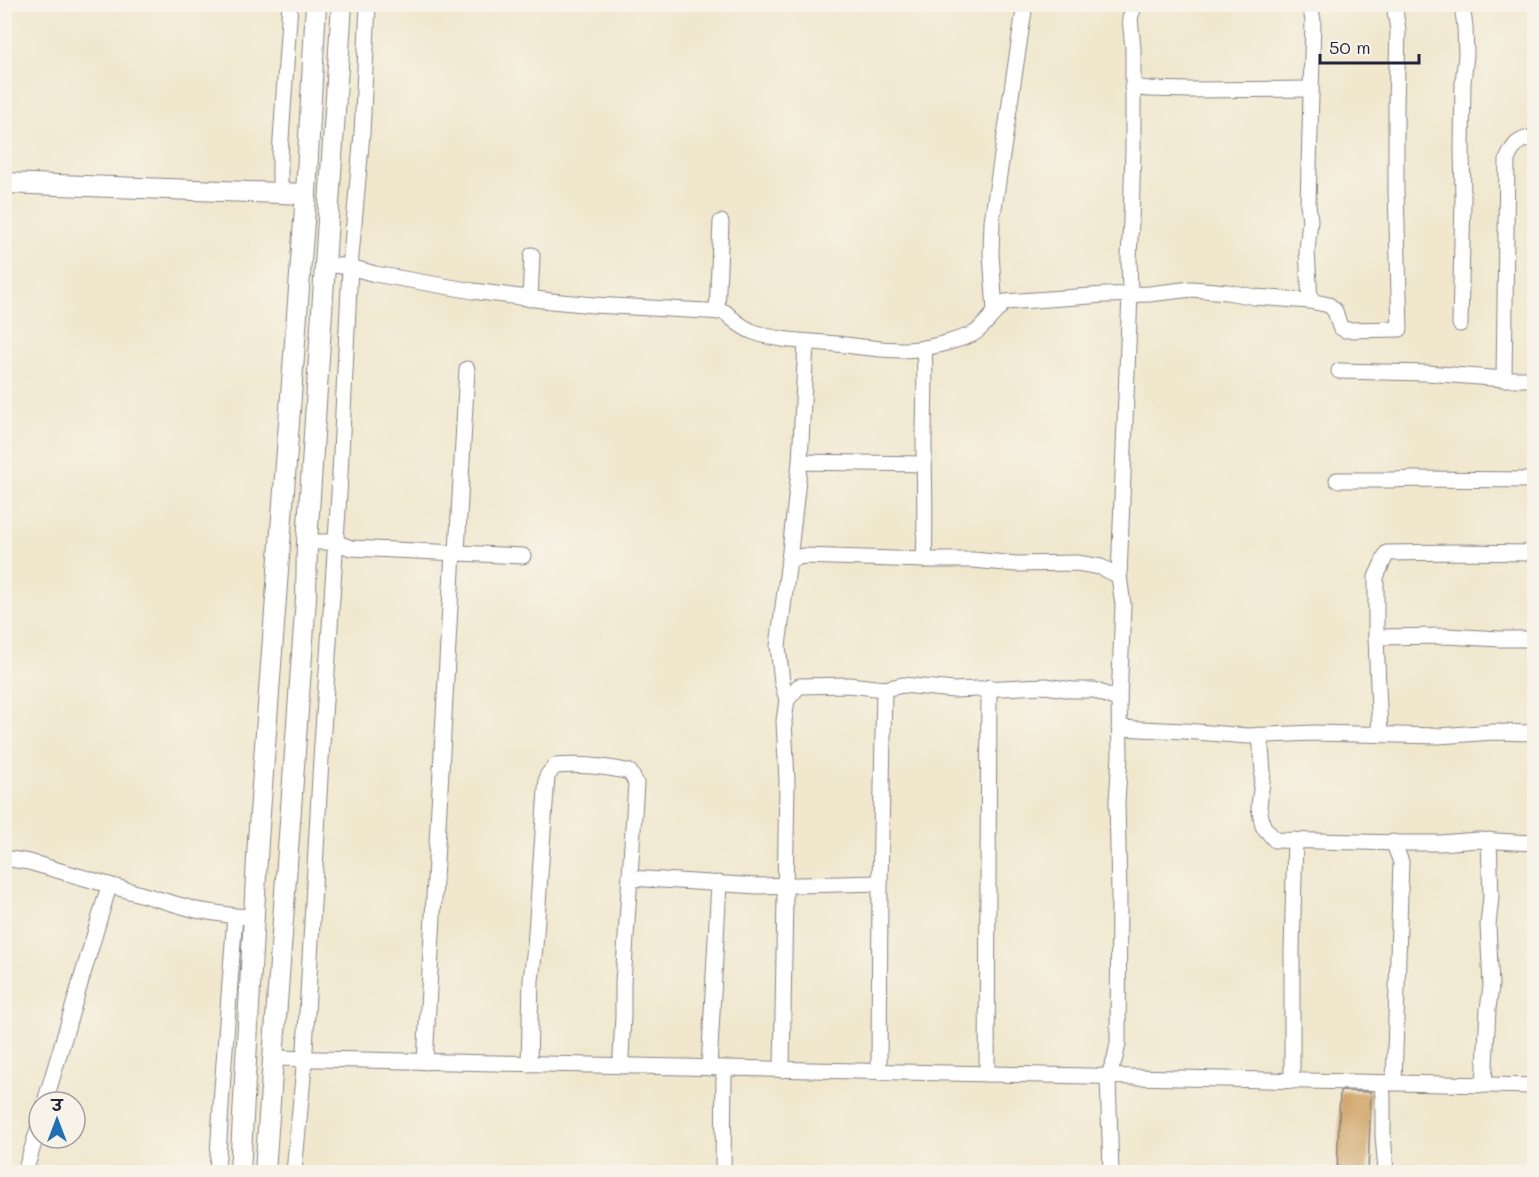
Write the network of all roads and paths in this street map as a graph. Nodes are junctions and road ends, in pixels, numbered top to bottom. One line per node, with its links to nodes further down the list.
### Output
1 (290, 4): 14 (street)
2 (316, 4): 15 (street)
3 (342, 4): 19 (street)
4 (368, 4): 20 (street)
5 (1025, 4): 24 (street)
6 (1310, 4): 11 (street)
7 (1394, 4): 23 (street)
8 (1460, 4): 26 (street)
9 (1134, 7): 10 (street)
10 (1132, 87): 11 (street); 21 (street)
11 (1311, 89): 23 (street)
12 (1534, 138): 31 (street)
13 (4, 183): 14 (street)
14 (280, 193): 15 (street)
15 (306, 194): 18 (street)
16 (721, 222): 25 (street)
17 (532, 255): 22 (street)
18 (302, 262): 19 (street); 65 (street)
19 (325, 264): 20 (street); 37 (street)
20 (350, 267): 22 (street); 38 (street)
21 (1130, 294): 23 (street); 24 (street); 44 (street)
22 (530, 299): 25 (street)
23 (1310, 301)
24 (995, 311): 28 (street)
25 (717, 312): 27 (street)
26 (1460, 324)
27 (806, 342): 28 (street); 33 (street)
28 (924, 348): 34 (street)
29 (467, 369): 39 (street)
30 (1339, 371): 31 (street)
31 (1504, 379): 32 (street)
32 (1534, 379)
33 (800, 462): 34 (street); 42 (street)
34 (924, 464): 43 (street)
35 (1337, 480): 36 (street)
36 (1534, 480)
37 (307, 542): 38 (street); 66 (street)
38 (335, 542): 39 (street); 67 (street)
39 (455, 552): 41 (street); 68 (street)
40 (1534, 553): 45 (street)
41 (523, 556)
42 (789, 560): 43 (street); 49 (street)
43 (924, 560): 44 (street)
44 (1119, 576): 50 (street)
45 (1376, 637): 46 (street); 53 (street)
46 (1534, 639)
47 (989, 687): 48 (street); 50 (street); 75 (street)
48 (884, 689): 49 (street); 62 (street)
49 (787, 700): 63 (street)
50 (1119, 700): 51 (street)
51 (1119, 728): 54 (street); 76 (street)
52 (1534, 733): 53 (street)
53 (1380, 734): 54 (street)
54 (1260, 735): 55 (street)
55 (1295, 840): 57 (street); 77 (street)
56 (1490, 840): 57 (street); 58 (street); 79 (street)
57 (1393, 842): 78 (street)
58 (1534, 843)
59 (4, 858): 64 (street)
60 (630, 878): 61 (street); 69 (street); 70 (street)
61 (719, 883): 63 (street); 71 (street)
62 (880, 883): 63 (street); 74 (street)
63 (784, 884): 73 (street)
64 (110, 886): 65 (street); 81 (street)
65 (244, 917): 84 (street); 85 (street)
66 (274, 1058): 67 (street); 86 (street)
67 (304, 1060): 68 (street); 87 (street)
68 (425, 1062): 69 (street)
69 (528, 1064): 70 (street)
70 (622, 1066): 71 (street)
71 (709, 1068): 72 (street)
72 (724, 1069): 73 (street); 88 (street)
73 (782, 1070): 74 (street)
74 (879, 1072): 75 (street)
75 (987, 1074): 76 (street)
76 (1108, 1077): 77 (street); 89 (street)
77 (1292, 1081): 78 (street)
78 (1388, 1083): 79 (street); 90 (street)
79 (1484, 1085): 80 (street)
80 (1534, 1086)
81 (49, 1090)
82 (32, 1150): 83 (street)
83 (26, 1173)
84 (217, 1173)
85 (240, 1173)
86 (265, 1173)
87 (294, 1173)
88 (723, 1173)
89 (1111, 1173)
90 (1386, 1173)

